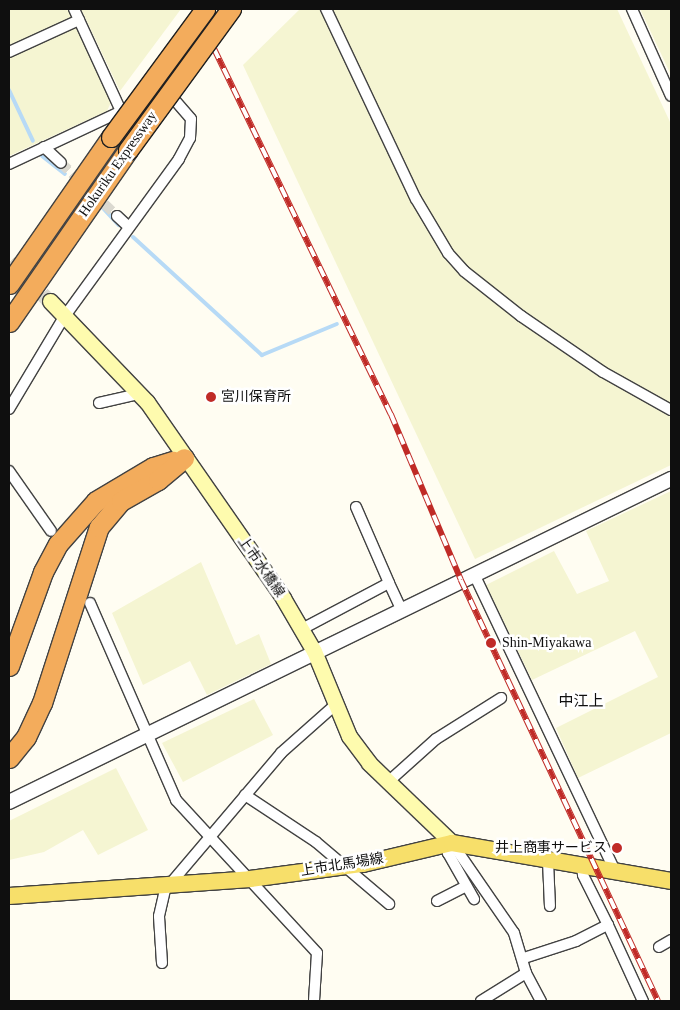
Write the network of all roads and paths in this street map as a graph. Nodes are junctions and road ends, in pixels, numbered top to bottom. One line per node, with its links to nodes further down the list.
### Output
1 (74, 9): 6 (street)
2 (205, 9): 13 (highway, Hokuriku Expressway, bridge)
3 (232, 9): 20 (highway, Hokuriku Expressway, bridge)
4 (326, 9): 24 (street)
5 (632, 9): 8 (street)
6 (79, 20): 7 (street); 9 (street)
7 (9, 52)
8 (671, 96)
9 (120, 109): 10 (street); 15 (street)
10 (44, 148): 11 (street); 12 (street)
11 (61, 163)
12 (9, 164)
13 (58, 212): 16 (highway); 17 (highway, Hokuriku Expressway)
14 (117, 216): 15 (street)
15 (129, 228): 19 (street)
16 (9, 275)
17 (9, 284)
18 (50, 301): 19 (main road, 上市水橋線)
19 (64, 317): 21 (main road, 上市水橋線); 23 (street)
20 (9, 322)
21 (139, 394): 22 (street); 25 (main road, 上市水橋線)
22 (99, 403)
23 (9, 409)
24 (671, 410)
25 (184, 458): 34 (main road, 上市水橋線); 36 (highway); 40 (highway)
26 (9, 471): 29 (street)
27 (671, 479): 30 (street)
28 (356, 507): 31 (street)
29 (51, 531)
30 (474, 574): 33 (street); 49 (street)
31 (390, 583): 33 (street); 34 (street)
32 (90, 603): 39 (street)
33 (401, 609): 35 (street)
34 (302, 629): 35 (main road, 上市水橋線)
35 (314, 651): 38 (main road, 上市水橋線); 39 (street)
36 (9, 666)
37 (501, 698): 41 (street)
38 (335, 705): 41 (main road, 上市水橋線); 42 (street)
39 (145, 735): 43 (street); 44 (street)
40 (9, 758)
41 (388, 782): 45 (main road, 上市水橋線)
42 (245, 795): 44 (street); 47 (street)
43 (9, 802)
44 (209, 837): 50 (street); 52 (street)
45 (452, 843): 46 (main road, 上市北馬場線); 47 (main road, 上市北馬場線); 53 (street); 62 (street)
46 (548, 861): 48 (main road, 上市北馬場線); 58 (street)
47 (346, 866): 50 (main road, 上市北馬場線); 57 (street)
48 (582, 867): 49 (main road, 上市北馬場線); 59 (street)
49 (616, 873): 51 (main road, 上市北馬場線)
50 (250, 879): 52 (main road, 上市北馬場線); 66 (street)
51 (671, 881)
52 (172, 884): 54 (main road, 上市北馬場線); 63 (street)
53 (466, 886): 55 (street); 56 (street)
54 (9, 896)
55 (474, 899)
56 (437, 901)
57 (389, 904)
58 (550, 906)
59 (608, 925): 62 (street); 65 (street)
60 (671, 940): 61 (street)
61 (659, 947)
62 (524, 958): 64 (street)
63 (162, 963)
64 (526, 973): 67 (street); 68 (street)
65 (640, 1000)
66 (314, 1001)
67 (481, 1001)
68 (541, 1001)

